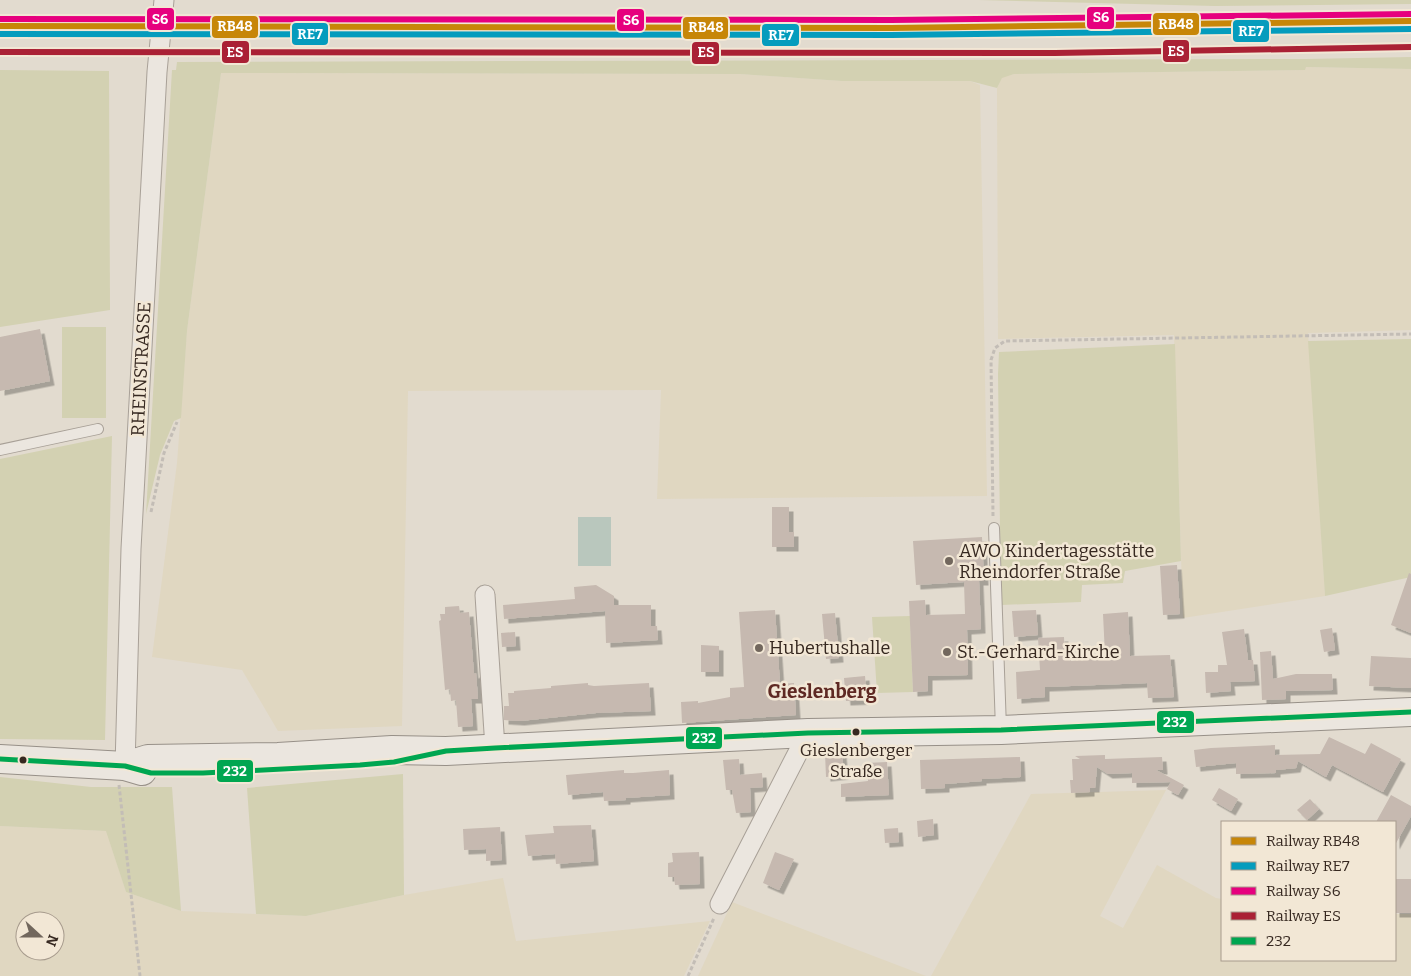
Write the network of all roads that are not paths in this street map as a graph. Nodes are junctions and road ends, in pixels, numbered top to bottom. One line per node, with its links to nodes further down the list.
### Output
1 (164, 0): 11 (street, RHEINSTRASSE)
2 (98, 429): 3 (lane)
3 (0, 450)
4 (994, 528): 7 (lane)
5 (484, 595): 9 (street)
6 (1411, 712): 7 (main road)
7 (1001, 730): 8 (main road)
8 (808, 733): 9 (main road); 12 (street)
9 (495, 748): 11 (main road)
10 (0, 759): 11 (main road)
11 (125, 766)
12 (720, 904)

